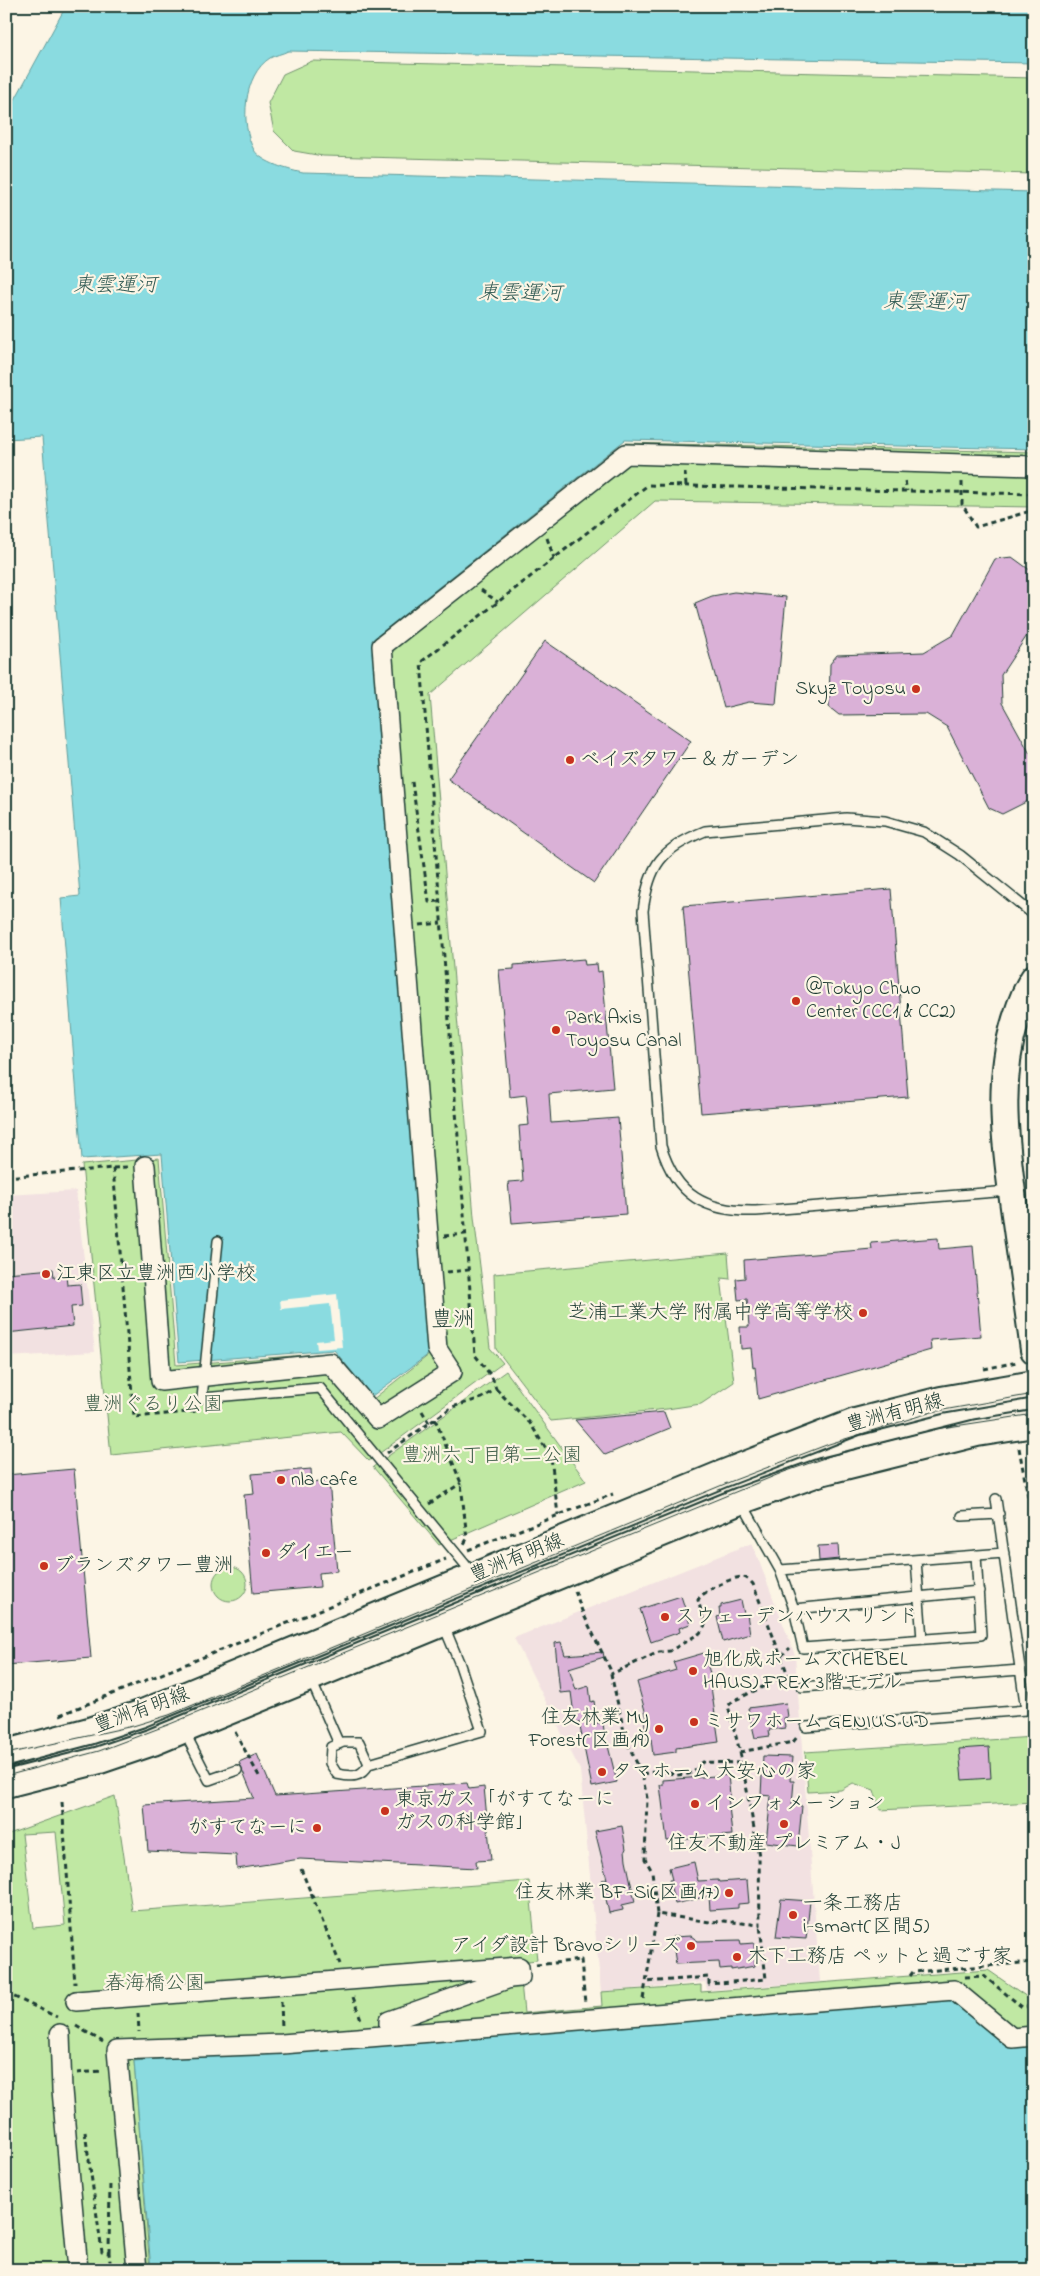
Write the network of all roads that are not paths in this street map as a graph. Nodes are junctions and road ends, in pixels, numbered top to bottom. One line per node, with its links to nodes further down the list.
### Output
1 (1034, 466): 8 (street)
2 (1034, 915): 5 (lane)
3 (1034, 978): 5 (main road)
4 (145, 1166): 8 (street)
5 (1012, 1191): 7 (main road)
6 (218, 1241): 8 (lane)
7 (1034, 1350)
8 (204, 1377): 19 (lane)
9 (1034, 1384): 19 (main road, 豊洲有明線)
10 (1034, 1424): 12 (main road, 豊洲有明線)
11 (996, 1498): 13 (lane)
12 (740, 1501): 18 (lane); 23 (main road, 豊洲有明線)
13 (998, 1514): 14 (lane); 15 (lane)
14 (962, 1516)
15 (1004, 1553): 16 (lane); 25 (lane)
16 (976, 1555): 17 (lane); 20 (lane)
17 (916, 1560): 18 (lane); 21 (lane)
18 (780, 1570): 22 (lane)
19 (475, 1576): 31 (main road, 豊洲有明線)
20 (979, 1591): 21 (lane); 24 (lane)
21 (919, 1596): 22 (lane); 24 (lane)
22 (794, 1609): 24 (lane)
23 (443, 1624): 26 (main road, 豊洲有明線); 32 (lane)
24 (922, 1639)
25 (1020, 1670): 27 (lane); 28 (lane)
26 (310, 1678): 30 (lane); 34 (main road, 豊洲有明線)
27 (802, 1687)
28 (806, 1727)
29 (184, 1731): 33 (lane)
30 (339, 1744): 32 (lane); 32 (lane)
31 (6, 1753)
32 (369, 1764)
33 (238, 1770)
34 (6, 1784)
35 (76, 2001): 37 (street)
36 (63, 2027): 39 (street)
37 (389, 2034): 38 (street); 40 (street)
38 (1034, 2036)
39 (78, 2270)
40 (137, 2270)

